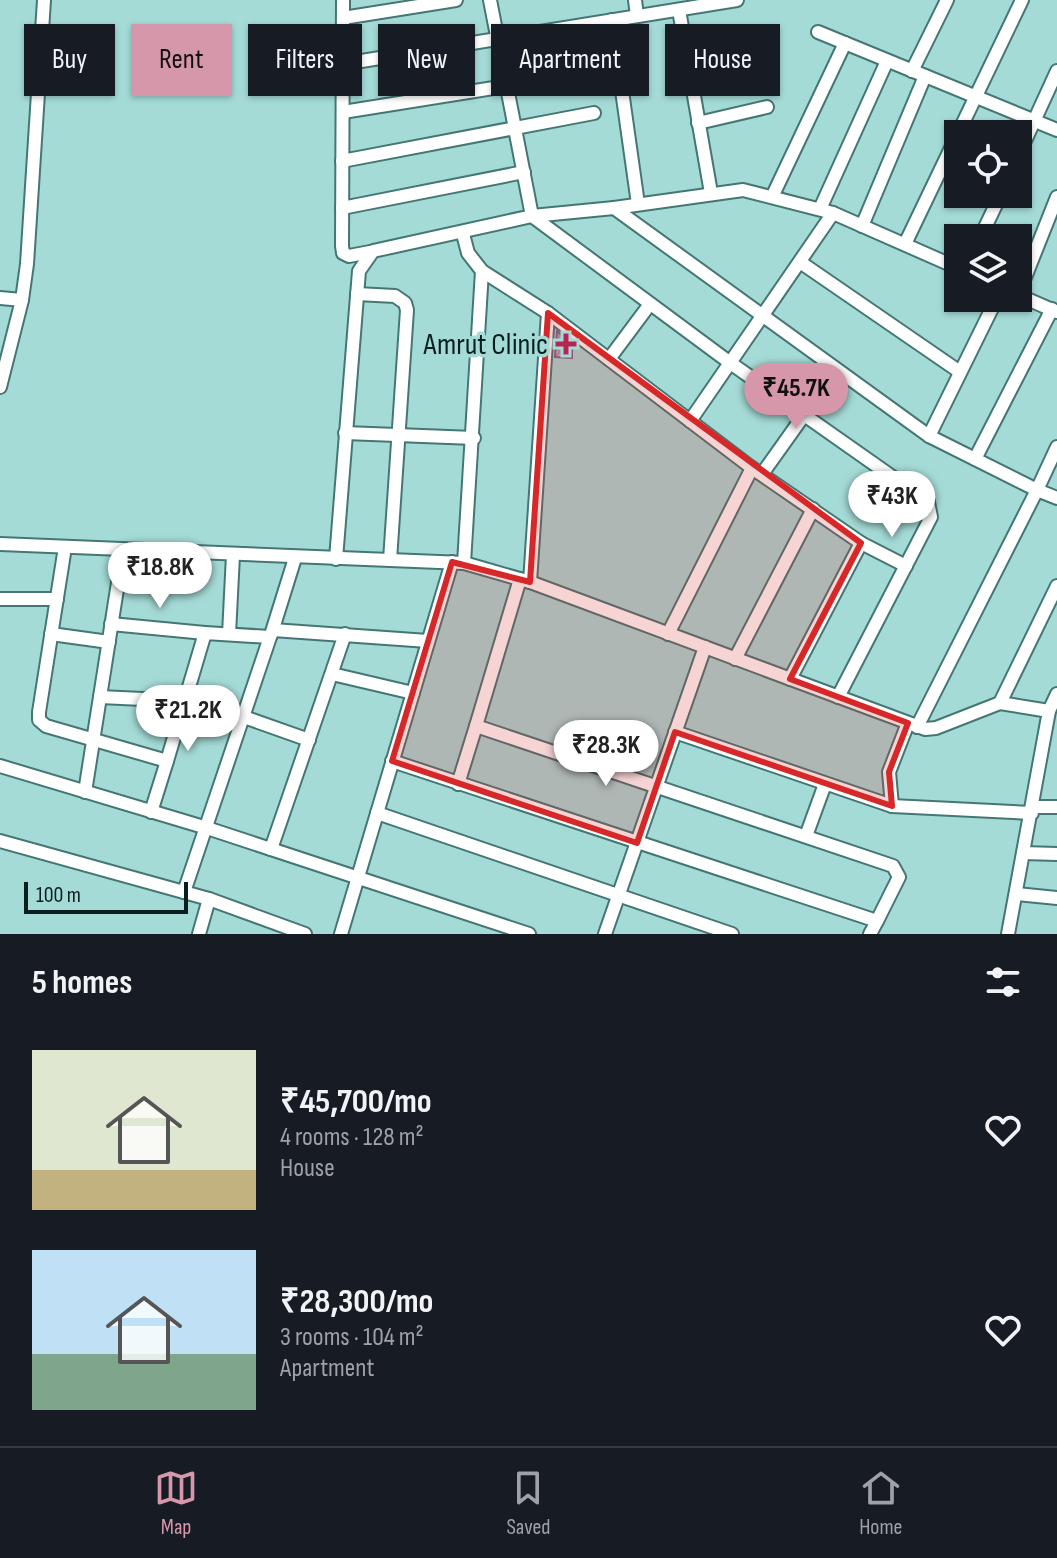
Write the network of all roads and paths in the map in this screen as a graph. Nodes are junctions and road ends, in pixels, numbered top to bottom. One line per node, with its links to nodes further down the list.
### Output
1 (44, 0): 59 (street)
2 (343, 0): 12 (street)
3 (456, 0): 12 (street)
4 (490, 0): 15 (street)
5 (635, 0): 11 (street)
6 (737, 0): 9 (street)
7 (947, 0): 22 (street)
8 (1022, 0): 28 (street)
9 (697, 3): 10 (street)
10 (679, 10): 11 (street); 33 (street)
11 (637, 16): 13 (street)
12 (343, 18): 14 (street)
13 (612, 20): 16 (street); 42 (street)
14 (343, 24)
15 (493, 24)
16 (587, 24)
17 (818, 32): 19 (street)
18 (491, 40): 20 (street)
19 (845, 43): 21 (street); 40 (street)
20 (362, 61)
21 (887, 61): 22 (street); 45 (street)
22 (912, 71): 24 (street)
23 (1057, 71): 32 (street)
24 (925, 76): 28 (street); 49 (street)
25 (491, 89): 30 (street)
26 (343, 96): 30 (street)
27 (507, 96): 35 (street)
28 (976, 96): 32 (street); 51 (street)
29 (767, 107): 33 (street)
30 (343, 112): 37 (street)
31 (594, 113): 35 (street)
32 (1034, 121): 34 (street); 36 (street)
33 (698, 123): 39 (street)
34 (1032, 125)
35 (514, 128): 37 (street); 38 (street)
36 (1057, 130)
37 (342, 161): 43 (street)
38 (524, 172): 43 (street); 47 (street)
39 (711, 193): 40 (street); 42 (street)
40 (773, 195): 45 (street)
41 (1057, 197): 48 (street)
42 (638, 204): 44 (street)
43 (342, 208): 52 (street)
44 (614, 208): 47 (street); 65 (street)
45 (820, 209): 46 (street)
46 (833, 213): 49 (street); 53 (street)
47 (532, 216): 50 (street); 61 (street)
48 (1052, 225): 55 (street)
49 (862, 226): 51 (street)
50 (463, 234): 52 (street); 56 (street)
51 (905, 244): 54 (street)
52 (373, 251): 57 (street)
53 (800, 262): 65 (street); 68 (street)
54 (944, 262)
55 (1032, 266)
56 (482, 271): 64 (street); 75 (street)
57 (357, 294): 72 (street); 73 (street)
58 (0, 298): 59 (street)
59 (22, 300): 69 (street)
60 (1032, 301): 62 (street)
61 (650, 304): 66 (street); 67 (street)
62 (1054, 311): 77 (street)
63 (990, 312): 68 (street)
64 (548, 313): 66 (street); 92 (street)
65 (761, 316): 67 (street); 74 (street)
66 (609, 359): 71 (street)
67 (729, 362): 70 (street); 71 (street)
68 (960, 372): 74 (street)
69 (0, 387)
70 (804, 415): 78 (street); 91 (street)
71 (690, 421): 78 (street)
72 (345, 433): 73 (street); 88 (street)
73 (398, 435): 75 (street); 89 (street)
74 (929, 436): 77 (street)
75 (474, 438): 90 (street)
76 (1057, 447): 79 (street)
77 (975, 459): 79 (street)
78 (757, 471): 81 (street); 102 (street)
79 (1037, 490): 80 (street); 117 (street)
80 (1057, 498)
81 (813, 509): 82 (street); 106 (street)
82 (861, 543): 91 (street); 108 (street)
83 (0, 544): 84 (street)
84 (65, 547): 85 (street); 95 (street)
85 (123, 551): 86 (street); 96 (street)
86 (233, 555): 87 (street); 99 (street)
87 (295, 558): 88 (street); 100 (street)
88 (336, 559): 89 (street)
89 (390, 560): 90 (street)
90 (458, 562): 92 (street); 103 (street)
91 (906, 566): 112 (street)
92 (525, 580): 102 (street); 118 (street)
93 (1057, 586): 114 (street)
94 (0, 599): 95 (street)
95 (57, 599): 98 (street)
96 (111, 624): 97 (street); 104 (street)
97 (205, 633): 99 (street); 113 (street)
98 (51, 634): 104 (street); 121 (street)
99 (229, 634): 100 (street)
100 (271, 634): 101 (street); 116 (street)
101 (345, 634): 103 (street); 107 (street)
102 (668, 634): 105 (street)
103 (428, 641): 109 (street)
104 (109, 642): 111 (street)
105 (705, 647): 106 (street); 119 (street)
106 (735, 659): 108 (street)
107 (332, 674): 109 (street); 120 (street)
108 (790, 679): 112 (street)
109 (413, 693): 123 (street)
110 (1057, 694): 115 (street)
111 (100, 697): 113 (street); 121 (street)
112 (838, 697): 117 (street)
113 (185, 701): 122 (street)
114 (1000, 703): 115 (street); 117 (street)
115 (1049, 711): 131 (street)
116 (244, 717): 120 (street); 134 (street)
117 (913, 725): 129 (street)
118 (476, 726): 125 (street); 127 (street)
119 (675, 732): 126 (street); 127 (street)
120 (309, 740): 138 (street)
121 (93, 741): 122 (street); 128 (street)
122 (167, 761): 132 (street)
123 (392, 761): 125 (street); 133 (street)
124 (0, 766): 128 (street)
125 (458, 784): 137 (street)
126 (825, 784): 129 (street); 135 (street)
127 (657, 786): 135 (street); 137 (street)
128 (85, 792): 132 (street)
129 (892, 806): 131 (street)
130 (1057, 807): 131 (street)
131 (1032, 810): 139 (street)
132 (151, 812): 134 (street)
133 (377, 813): 141 (street); 144 (street)
134 (207, 828): 138 (street); 142 (street)
135 (806, 836): 147 (street)
136 (0, 841): 142 (street)
137 (637, 843): 144 (street); 147 (street)
138 (271, 849): 141 (street)
139 (1023, 853): 140 (street); 143 (street)
140 (1057, 854)
141 (358, 877): 150 (street); 151 (street)
142 (184, 892): 146 (street)
143 (1017, 894): 145 (street); 155 (street)
144 (618, 895): 152 (street); 153 (street)
145 (1057, 898)
146 (209, 899): 148 (street); 149 (street)
147 (877, 921): 154 (street)
148 (199, 934)
149 (305, 934)
150 (341, 934)
151 (529, 934)
152 (605, 934)
153 (732, 934)
154 (870, 934)
155 (1008, 934)

